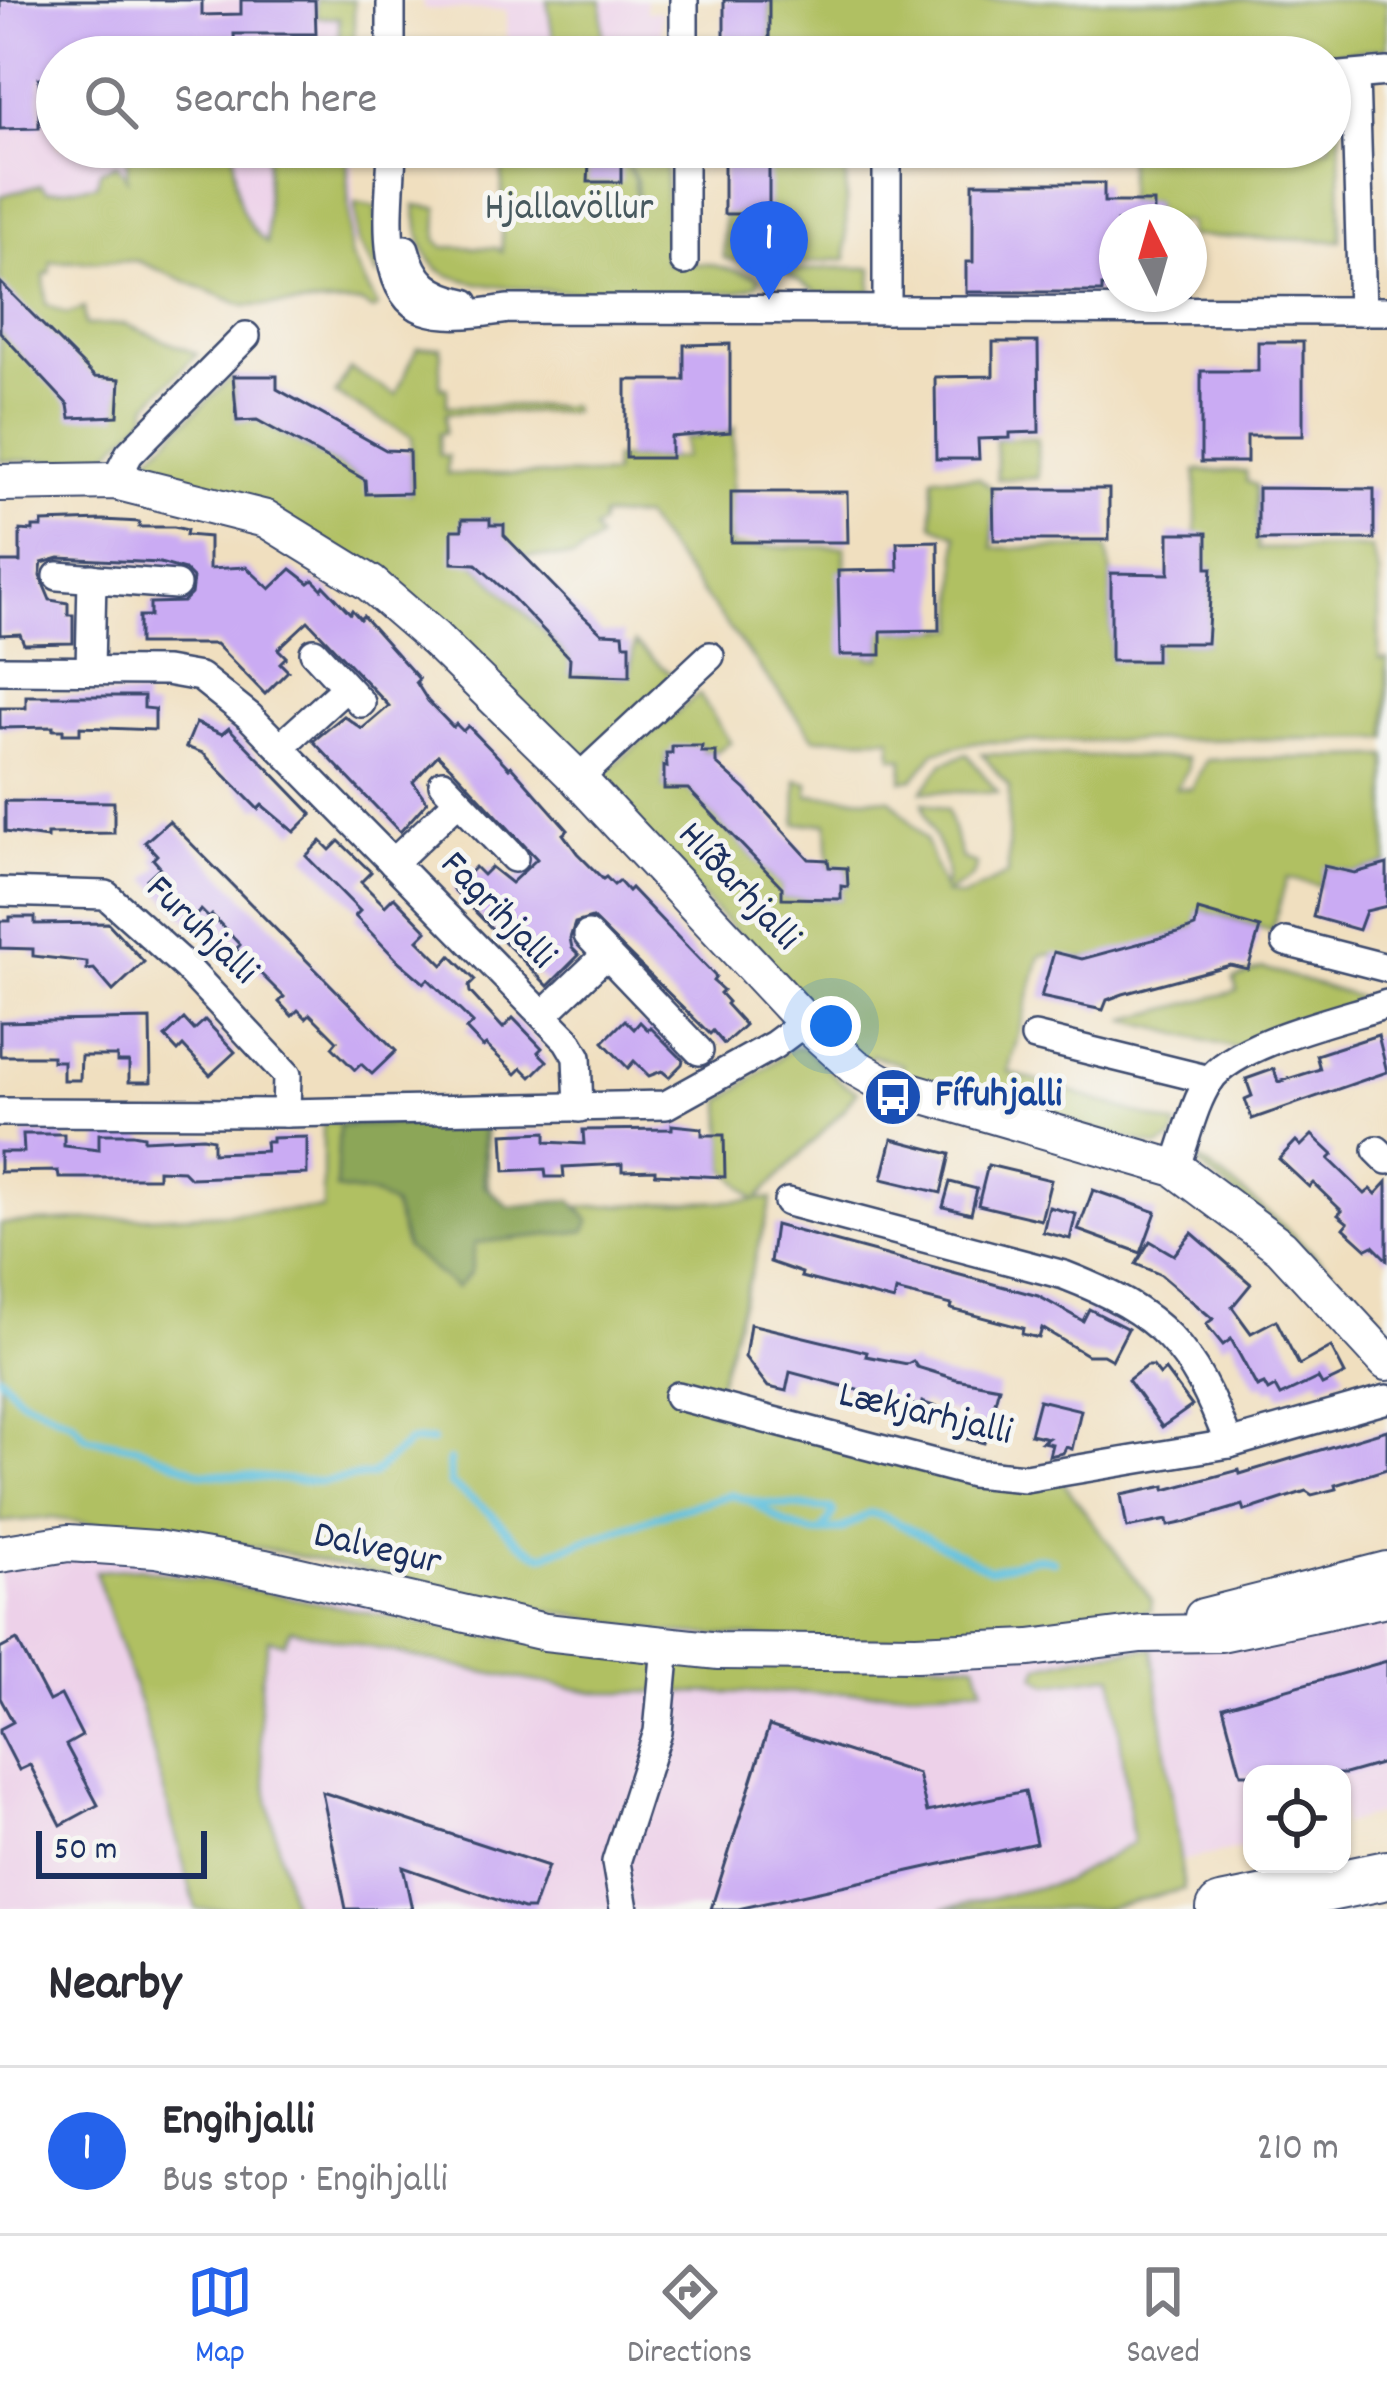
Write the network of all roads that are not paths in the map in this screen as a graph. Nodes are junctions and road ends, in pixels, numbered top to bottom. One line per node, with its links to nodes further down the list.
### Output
1 (391, 0): 3 (street)
2 (683, 0): 4 (street)
3 (392, 36)
4 (684, 36)
5 (1387, 72): 6 (street)
6 (1351, 76)
7 (1351, 141): 13 (street)
8 (392, 168): 12 (street)
9 (684, 168): 11 (street)
10 (887, 168): 12 (street)
11 (684, 260)
12 (887, 310): 13 (street)
13 (1375, 311)
14 (246, 336): 15 (street)
15 (115, 481): 16 (street, Hlíðarhjalli); 25 (street, Hlíðarhjalli)
16 (0, 483)
17 (58, 576): 18 (street)
18 (92, 578): 19 (street); 22 (street)
19 (176, 585)
20 (314, 652): 24 (street)
21 (710, 656): 25 (street)
22 (90, 669): 23 (street, Fagrihjalli); 24 (street, Fagrihjalli)
23 (0, 670)
24 (280, 747): 27 (street, Fagrihjalli)
25 (578, 779): 33 (street, Hlíðarhjalli)
26 (514, 858): 27 (street, Fagrihjalli)
27 (393, 862): 32 (street, Fagrihjalli)
28 (0, 892): 39 (street, Furuhjalli)
29 (1286, 942): 30 (street)
30 (1387, 968)
31 (1387, 1004): 36 (street)
32 (543, 1016): 35 (street, Fagrihjalli); 37 (street, Fagrihjalli)
33 (805, 1022): 37 (street); 40 (street, Hlíðarhjalli)
34 (1035, 1037): 36 (street)
35 (699, 1051)
36 (1210, 1080): 40 (street)
37 (579, 1108): 39 (street)
38 (0, 1112): 39 (street)
39 (286, 1113)
40 (1175, 1168): 42 (street, Hlíðarhjalli)
41 (788, 1202): 45 (street)
42 (1387, 1361)
43 (678, 1396): 45 (street, Lækjarhjalli)
44 (1387, 1399): 45 (street, Lækjarhjalli)
45 (1229, 1444)
46 (0, 1533): 47 (street, Dalvegur)
47 (68, 1543): 48 (street, Dalvegur); 52 (street, Dalvegur)
48 (0, 1554)
49 (1387, 1570): 51 (street, Dalvegur)
50 (1387, 1598): 51 (street, Dalvegur)
51 (1141, 1634): 52 (street, Dalvegur)
52 (666, 1646): 57 (street)
53 (1387, 1844): 54 (highway)
54 (1351, 1856)
55 (1304, 1873): 58 (highway)
56 (1387, 1875): 59 (highway)
57 (624, 1909)
58 (1202, 1909)
59 (1221, 1909)

